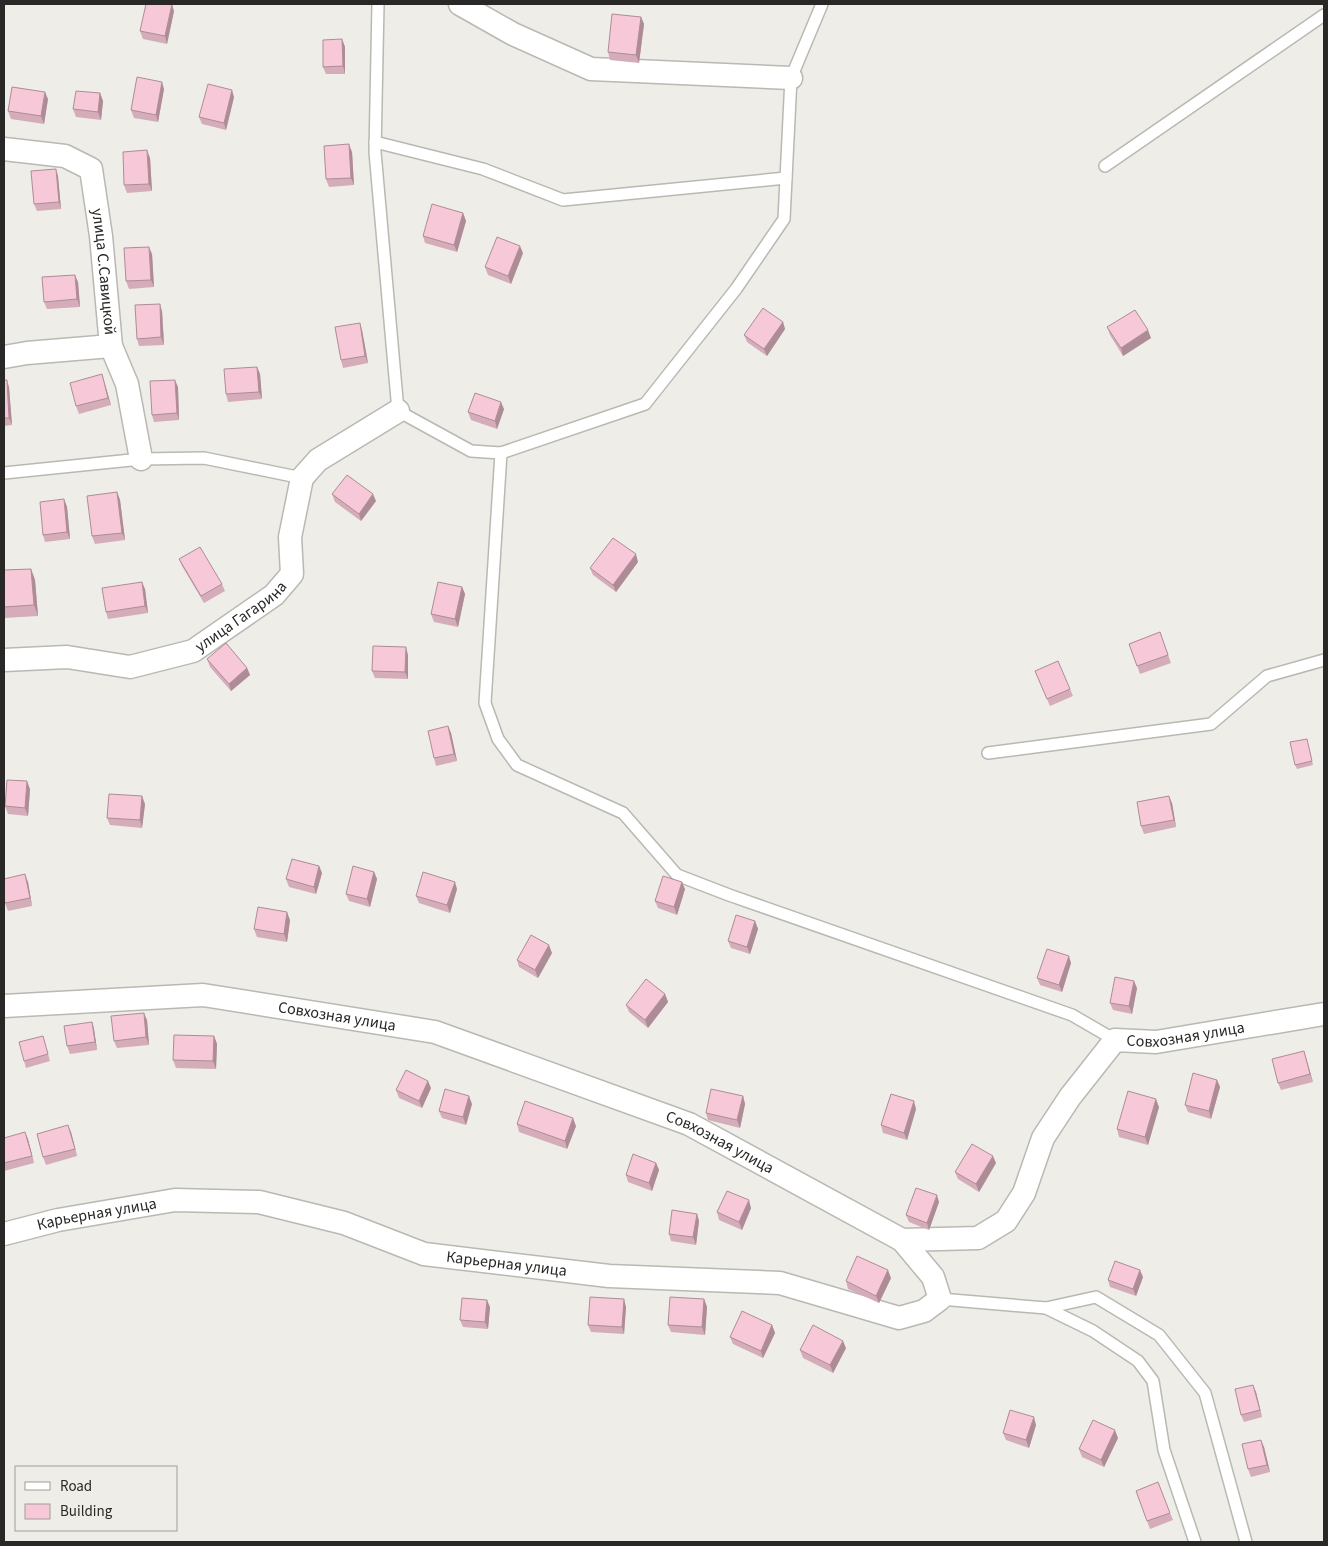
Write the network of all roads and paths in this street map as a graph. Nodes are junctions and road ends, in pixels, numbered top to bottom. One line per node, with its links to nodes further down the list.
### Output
1 (378, 4): 6 (lane)
2 (460, 4): 5 (street)
3 (822, 4): 5 (lane)
4 (1324, 15): 8 (lane)
5 (791, 78): 9 (lane)
6 (375, 142): 9 (lane); 12 (lane)
7 (4, 149): 10 (street, улица С.Савицкой)
8 (1105, 166)
9 (786, 178): 13 (lane)
10 (110, 346): 11 (street); 14 (street, улица С.Савицкой)
11 (4, 357)
12 (398, 411): 13 (lane); 16 (street)
13 (501, 452): 22 (lane)
14 (141, 459): 15 (lane); 16 (lane)
15 (4, 473)
16 (302, 478): 17 (street, улица Гагарина)
17 (4, 660)
18 (1324, 660): 19 (lane)
19 (988, 753)
20 (4, 1006): 24 (street, Совхозная улица)
21 (1324, 1014): 22 (street, Совхозная улица)
22 (1115, 1040): 24 (street, Совхозная улица)
23 (4, 1234): 25 (street, Карьерная улица)
24 (902, 1240): 25 (street)
25 (940, 1299): 26 (lane)
26 (1046, 1308): 27 (lane); 28 (lane)
27 (1195, 1542)
28 (1246, 1542)

